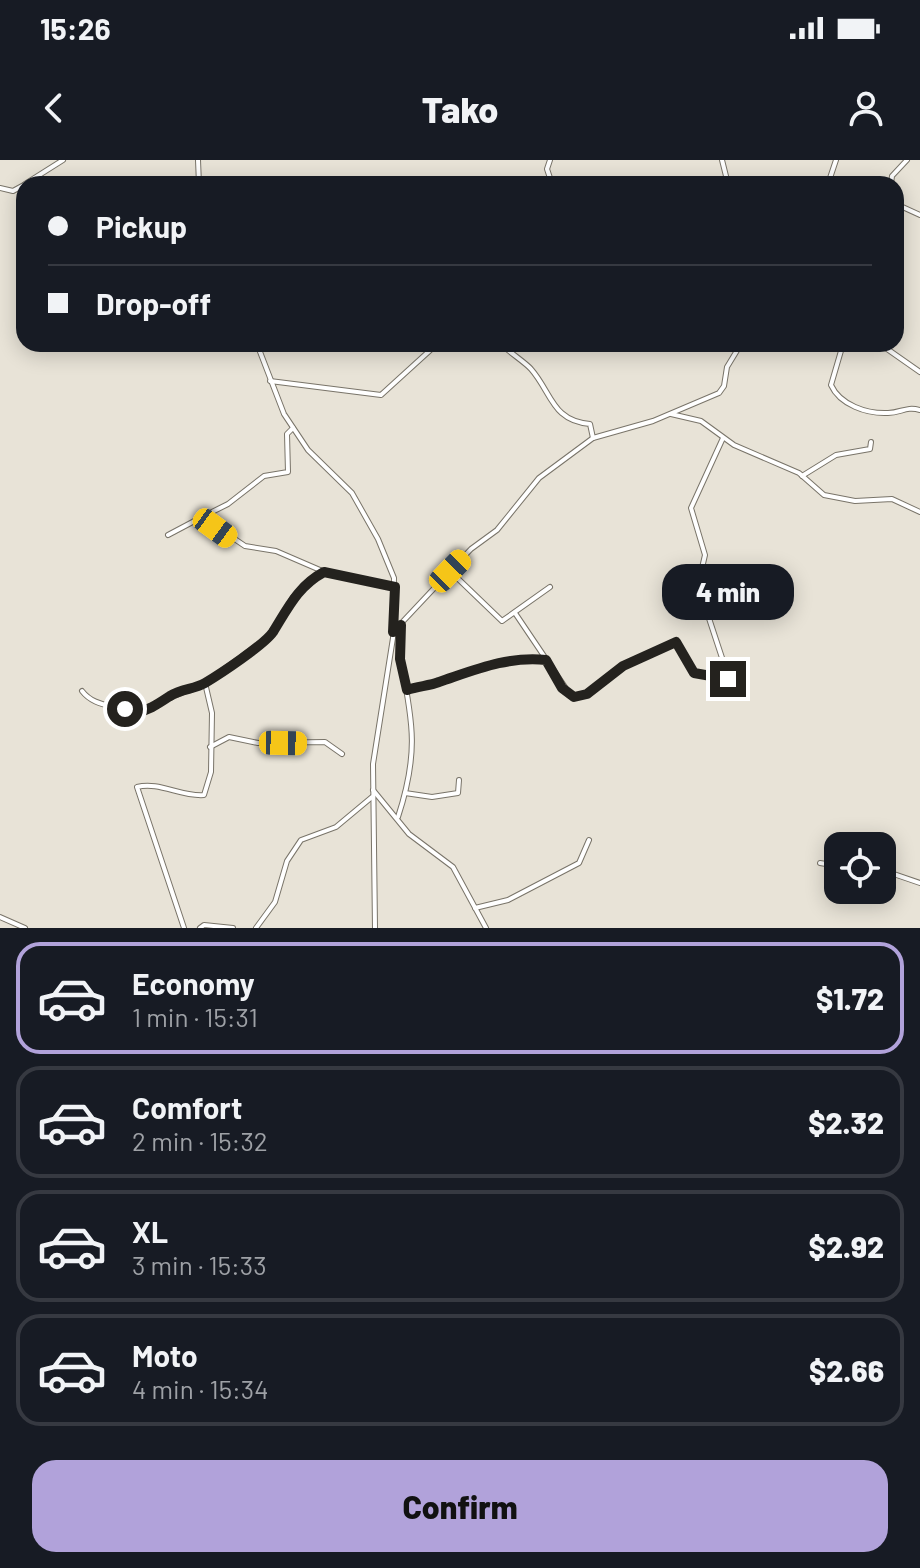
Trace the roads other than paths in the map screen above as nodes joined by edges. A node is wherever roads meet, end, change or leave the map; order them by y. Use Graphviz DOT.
graph roads {
  1 [pos="63,160"];
  2 [pos="907,160"];
  3 [pos="37,176"];
  4 [pos="892,176"];
  5 [pos="260,352"];
  6 [pos="428,352"];
  7 [pos="511,352"];
  8 [pos="736,352"];
  9 [pos="841,352"];
  10 [pos="891,352"];
  11 [pos="920,372"];
  12 [pos="270,381"];
  13 [pos="920,410"];
  14 [pos="669,414"];
  15 [pos="293,428"];
  16 [pos="593,438"];
  17 [pos="723,438"];
  18 [pos="871,442"];
  19 [pos="802,476"];
  20 [pos="920,512"];
  21 [pos="202,517"];
  22 [pos="168,535"];
  23 [pos="450,571"];
  24 [pos="324,572"];
  25 [pos="395,587"];
  26 [pos="550,587"];
  27 [pos="515,613"];
  28 [pos="401,625"];
  29 [pos="393,632"];
  30 [pos="546,660"];
  31 [pos="205,683"];
  32 [pos="407,690"];
  33 [pos="82,691"];
  34 [pos="210,747"];
  35 [pos="342,754"];
  36 [pos="459,780"];
  37 [pos="373,790"];
  38 [pos="405,793"];
  39 [pos="373,796"];
  40 [pos="398,817"];
  41 [pos="589,840"];
  42 [pos="820,863"];
  43 [pos="824,864"];
  44 [pos="896,875"];
  45 [pos="920,883"];
  46 [pos="475,908"];
  47 [pos="0,917"];
  48 [pos="25,928"];
  49 [pos="184,928"];
  50 [pos="200,928"];
  51 [pos="233,928"];
  52 [pos="256,928"];
  53 [pos="375,928"];
  54 [pos="486,928"];
  1 -- 3 [label="street"];
  2 -- 4 [label="street"];
  5 -- 12 [label="street"];
  6 -- 12 [label="street"];
  7 -- 16 [label="street"];
  8 -- 14 [label="street"];
  9 -- 13 [label="street"];
  10 -- 11 [label="street"];
  12 -- 15 [label="street"];
  14 -- 16 [label="street"];
  14 -- 17 [label="street"];
  15 -- 21 [label="street"];
  15 -- 25 [label="street"];
  16 -- 23 [label="street"];
  17 -- 19 [label="street"];
  17 -- 30 [label="street"];
  18 -- 19 [label="street"];
  19 -- 20 [label="street"];
  21 -- 22 [label="street"];
  21 -- 24 [label="street"];
  23 -- 27 [label="street"];
  23 -- 28 [label="street"];
  24 -- 25 [label="street"];
  24 -- 31 [label="street"];
  25 -- 29 [label="street"];
  26 -- 27 [label="street"];
  27 -- 30 [label="street"];
  28 -- 29 [label="street"];
  28 -- 32 [label="street"];
  29 -- 37 [label="street"];
  30 -- 32 [label="street"];
  31 -- 33 [label="street"];
  31 -- 34 [label="street"];
  32 -- 38 [label="street"];
  34 -- 35 [label="street"];
  34 -- 49 [label="street"];
  36 -- 38 [label="street"];
  37 -- 39 [label="street"];
  37 -- 40 [label="street"];
  38 -- 40 [label="street"];
  39 -- 52 [label="street"];
  39 -- 53 [label="street"];
  40 -- 46 [label="street"];
  41 -- 46 [label="street"];
  42 -- 43 [label="street"];
  44 -- 45 [label="street"];
  46 -- 54 [label="street"];
  47 -- 48 [label="street"];
  50 -- 51 [label="street"];
}
